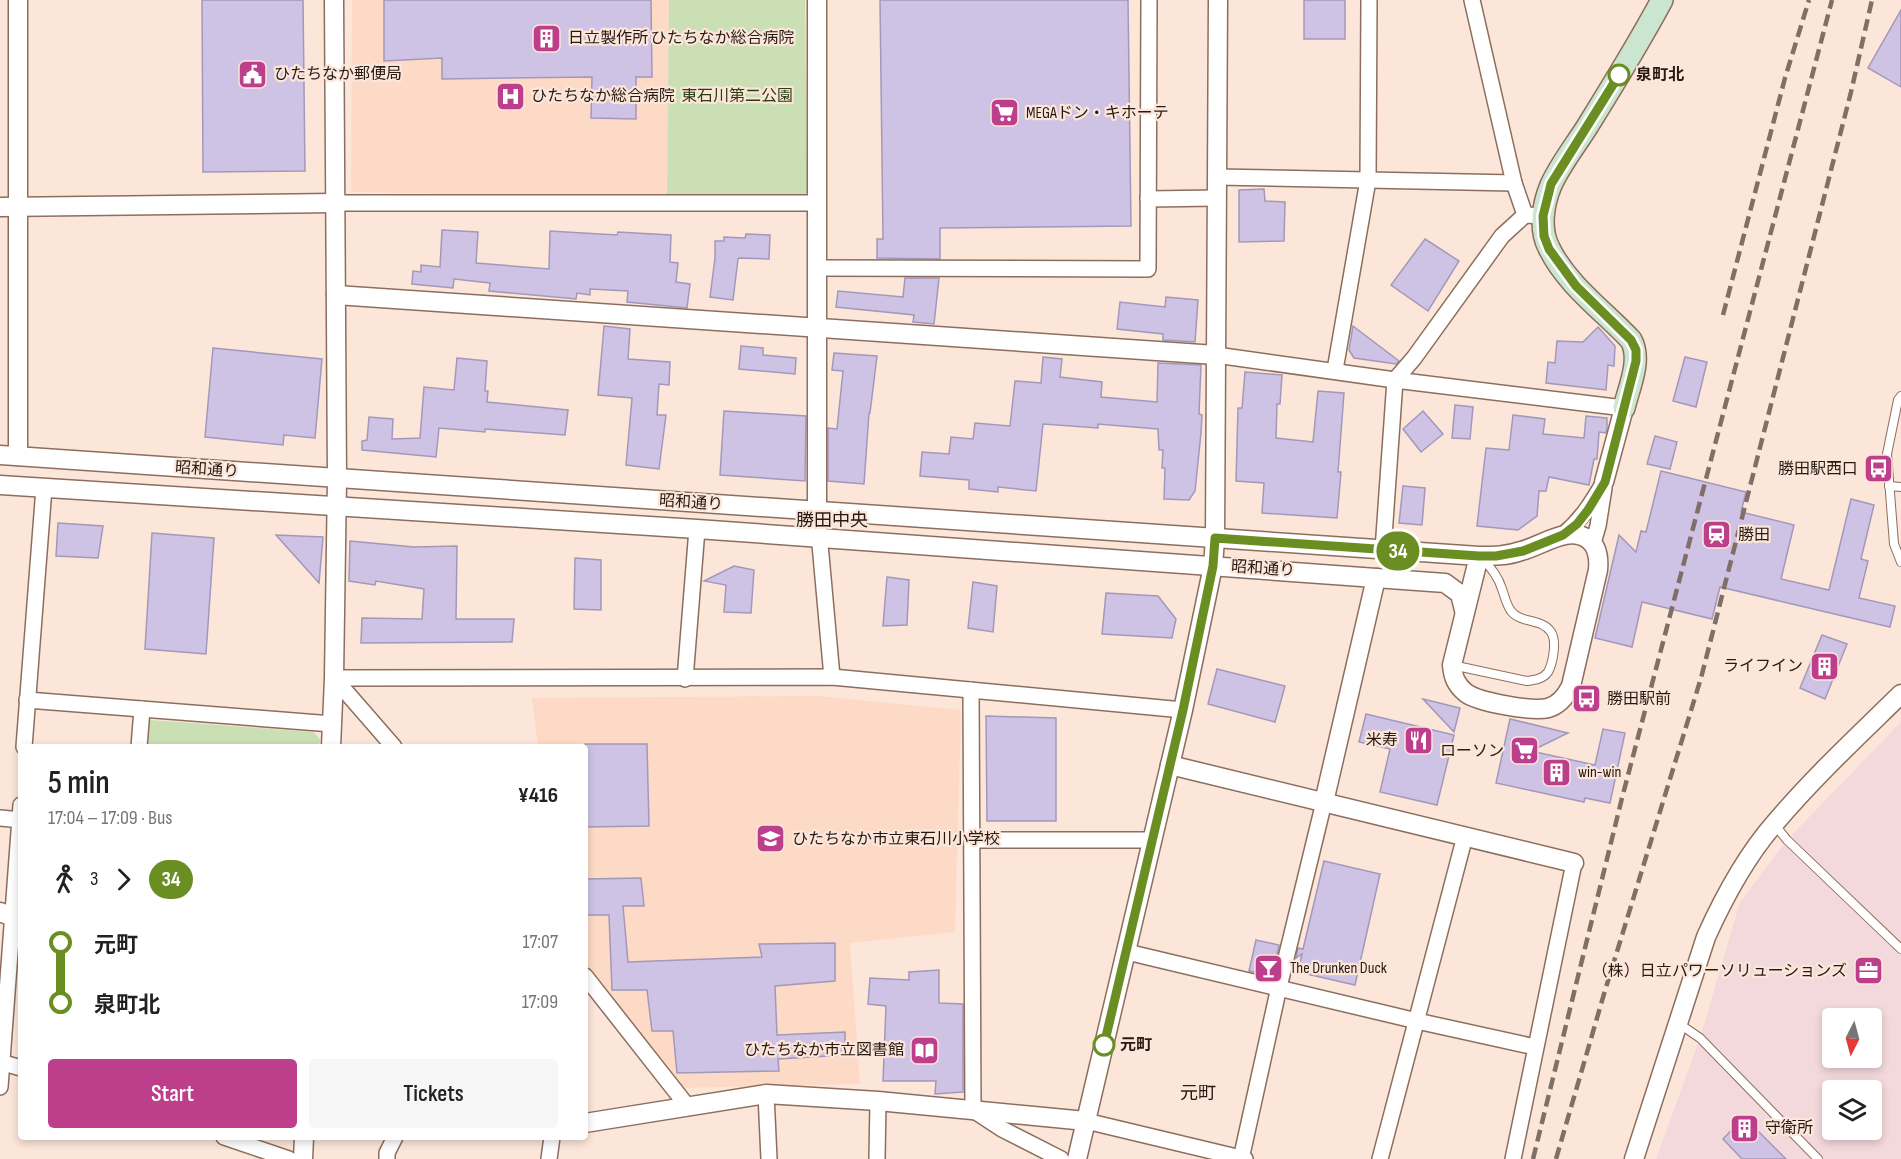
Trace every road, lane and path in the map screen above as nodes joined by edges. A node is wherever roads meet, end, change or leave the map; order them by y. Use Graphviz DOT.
graph roads {
  1 [pos="18,0"];
  2 [pos="334,0"];
  3 [pos="817,0"];
  4 [pos="1149,0"];
  5 [pos="1218,0"];
  6 [pos="1370,0"];
  7 [pos="1472,0"];
  8 [pos="1662,0"];
  9 [pos="1217,177"];
  10 [pos="1368,180"];
  11 [pos="1514,183"];
  12 [pos="1217,198"];
  13 [pos="1148,199"];
  14 [pos="817,203"];
  15 [pos="334,204"];
  16 [pos="9,207"];
  17 [pos="1534,216"];
  18 [pos="817,268"];
  19 [pos="336,295"];
  20 [pos="818,328"];
  21 [pos="1216,355"];
  22 [pos="1335,370"];
  23 [pos="1395,380"];
  24 [pos="1901,396"];
  25 [pos="1624,408"];
  26 [pos="9,455"];
  27 [pos="337,479"];
  28 [pos="1605,482"];
  29 [pos="0,485"];
  30 [pos="1888,486"];
  31 [pos="1901,487"];
  32 [pos="44,488"];
  33 [pos="337,506"];
  34 [pos="817,511"];
  35 [pos="697,529"];
  36 [pos="1563,535"];
  37 [pos="819,538"];
  38 [pos="1215,538"];
  39 [pos="1593,543"];
  40 [pos="1383,550"];
  41 [pos="1479,556"];
  42 [pos="1901,562"];
  43 [pos="1213,566"];
  44 [pos="1376,578"];
  45 [pos="1464,610"];
  46 [pos="1452,665"];
  47 [pos="832,677"];
  48 [pos="334,678"];
  49 [pos="685,679"];
  50 [pos="971,690"];
  51 [pos="1901,694"];
  52 [pos="27,700"];
  53 [pos="142,709"];
  54 [pos="1183,710"];
  55 [pos="332,724"];
  56 [pos="24,744"];
  57 [pos="139,744"];
  58 [pos="331,744"];
  59 [pos="391,744"];
  60 [pos="1170,765"];
  61 [pos="1324,802"];
  62 [pos="18,815"];
  63 [pos="0,818"];
  64 [pos="1774,824"];
  65 [pos="1465,836"];
  66 [pos="971,840"];
  67 [pos="1153,840"];
  68 [pos="18,845"];
  69 [pos="1574,863"];
  70 [pos="11,916"];
  71 [pos="1901,949"];
  72 [pos="1127,952"];
  73 [pos="588,980"];
  74 [pos="1279,987"];
  75 [pos="1417,1021"];
  76 [pos="1678,1023"];
  77 [pos="1535,1047"];
  78 [pos="1,1062"];
  79 [pos="18,1067"];
  80 [pos="0,1087"];
  81 [pos="766,1094"];
  82 [pos="878,1101"];
  83 [pos="688,1107"];
  84 [pos="973,1110"];
  85 [pos="1086,1121"];
  86 [pos="588,1123"];
  87 [pos="233,1140"];
  88 [pos="304,1140"];
  89 [pos="394,1140"];
  90 [pos="552,1140"];
  91 [pos="289,1159"];
  92 [pos="303,1159"];
  93 [pos="387,1159"];
  94 [pos="549,1159"];
  95 [pos="770,1159"];
  96 [pos="877,1159"];
  97 [pos="1061,1159"];
  98 [pos="1077,1159"];
  99 [pos="1242,1159"];
  100 [pos="1380,1159"];
  101 [pos="1513,1159"];
  102 [pos="1634,1159"];
  103 [pos="1818,1159"];
  1 -- 16 [label="street"];
  2 -- 15 [label="street"];
  3 -- 14 [label="street"];
  4 -- 13 [label="street"];
  5 -- 9 [label="street"];
  6 -- 10 [label="street"];
  7 -- 11 [label="street"];
  8 -- 17 [label="main road"];
  9 -- 10 [label="street"];
  9 -- 12 [label="street"];
  10 -- 11 [label="street"];
  10 -- 22 [label="street"];
  11 -- 17 [label="street"];
  12 -- 13 [label="street"];
  12 -- 21 [label="street"];
  13 -- 18 [label="street"];
  14 -- 15 [label="street"];
  14 -- 18 [label="street"];
  15 -- 16 [label="street"];
  15 -- 19 [label="street"];
  16 -- 26 [label="street"];
  17 -- 23 [label="street"];
  17 -- 25 [label="main road"];
  18 -- 20 [label="street"];
  19 -- 20 [label="street"];
  19 -- 27 [label="street"];
  20 -- 21 [label="street"];
  20 -- 34 [label="street"];
  21 -- 22 [label="street"];
  21 -- 38 [label="street"];
  22 -- 23 [label="street"];
  23 -- 25 [label="street"];
  23 -- 40 [label="street"];
  24 -- 30 [label="lane"];
  25 -- 28 [label="street"];
  26 -- 27 [label="street, 昭和通り"];
  27 -- 33 [label="street"];
  27 -- 34 [label="street, 昭和通り"];
  28 -- 36 [label="street"];
  28 -- 39 [label="street"];
  29 -- 32 [label="street, 昭和通り"];
  30 -- 31 [label="lane"];
  30 -- 42 [label="lane"];
  32 -- 33 [label="street, 昭和通り"];
  32 -- 52 [label="street"];
  33 -- 35 [label="street, 昭和通り"];
  33 -- 48 [label="street"];
  34 -- 37 [label="street"];
  34 -- 38 [label="street, 昭和通り"];
  35 -- 37 [label="street, 昭和通り"];
  35 -- 49 [label="street"];
  36 -- 39 [label="street"];
  36 -- 41 [label="street, 昭和通り"];
  37 -- 43 [label="street, 昭和通り"];
  37 -- 47 [label="street"];
  38 -- 40 [label="street, 昭和通り"];
  38 -- 43 [label="street"];
  39 -- 46 [label="street"];
  40 -- 41 [label="street, 昭和通り"];
  41 -- 45 [label="street"];
  41 -- 46 [label="lane"];
  43 -- 44 [label="street, 昭和通り"];
  43 -- 54 [label="street"];
  44 -- 45 [label="street, 昭和通り"];
  44 -- 61 [label="street"];
  45 -- 46 [label="street"];
  47 -- 49 [label="street"];
  47 -- 50 [label="street"];
  48 -- 49 [label="street"];
  48 -- 55 [label="street"];
  48 -- 59 [label="street"];
  50 -- 54 [label="street"];
  50 -- 66 [label="street"];
  51 -- 64 [label="street"];
  52 -- 53 [label="street"];
  52 -- 56 [label="street"];
  53 -- 55 [label="street"];
  53 -- 57 [label="street"];
  54 -- 60 [label="street"];
  55 -- 58 [label="street"];
  60 -- 61 [label="street"];
  60 -- 67 [label="street"];
  61 -- 65 [label="street"];
  61 -- 74 [label="street"];
  62 -- 63 [label="street"];
  64 -- 71 [label="lane"];
  64 -- 76 [label="street"];
  65 -- 69 [label="street"];
  65 -- 75 [label="street"];
  66 -- 67 [label="street"];
  66 -- 84 [label="street"];
  67 -- 72 [label="street"];
  68 -- 70 [label="street"];
  69 -- 77 [label="street"];
  70 -- 78 [label="street"];
  72 -- 74 [label="street"];
  72 -- 85 [label="street"];
  73 -- 83 [label="street"];
  74 -- 75 [label="street"];
  74 -- 99 [label="street"];
  75 -- 77 [label="street"];
  75 -- 100 [label="street"];
  76 -- 102 [label="street"];
  76 -- 103 [label="lane"];
  77 -- 101 [label="street"];
  78 -- 79 [label="street"];
  78 -- 80 [label="street"];
  81 -- 82 [label="street"];
  81 -- 83 [label="street"];
  81 -- 95 [label="street"];
  82 -- 84 [label="street"];
  82 -- 96 [label="street"];
  83 -- 86 [label="street"];
  84 -- 85 [label="street"];
  84 -- 97 [label="street"];
  85 -- 98 [label="street"];
  85 -- 99 [label="street"];
  87 -- 91 [label="street"];
  88 -- 92 [label="street"];
  89 -- 93 [label="street"];
  90 -- 94 [label="street"];
}
